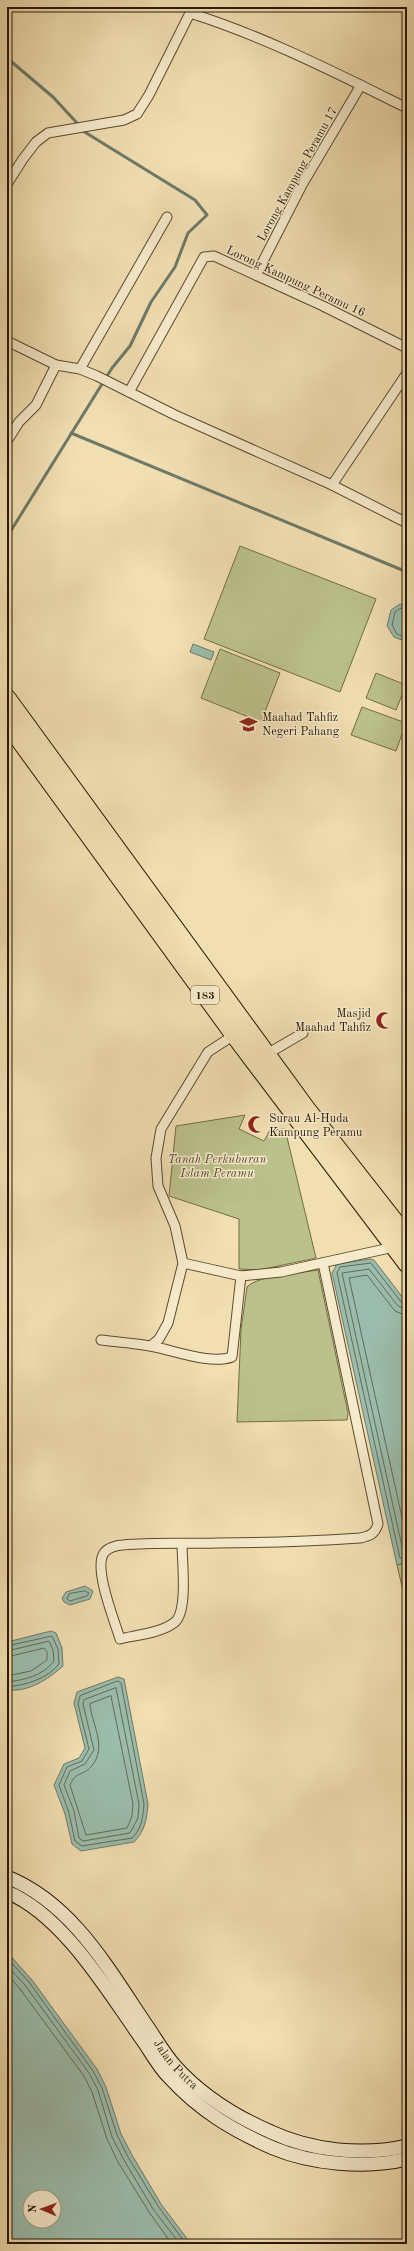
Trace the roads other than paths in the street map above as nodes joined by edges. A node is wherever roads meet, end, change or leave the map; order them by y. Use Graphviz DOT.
graph roads {
  1 [pos="191,9"];
  2 [pos="361,85"];
  3 [pos="407,108"];
  4 [pos="7,184"];
  5 [pos="167,218"];
  6 [pos="256,275"];
  7 [pos="7,341"];
  8 [pos="407,348"];
  9 [pos="56,365"];
  10 [pos="80,369"];
  11 [pos="407,373"];
  12 [pos="129,392"];
  13 [pos="7,441"];
  14 [pos="332,485"];
  15 [pos="407,523"];
  16 [pos="7,698"];
  17 [pos="7,723"];
  18 [pos="303,1033"];
  19 [pos="234,1035"];
  20 [pos="267,1054"];
  21 [pos="400,1242"];
  22 [pos="183,1263"];
  23 [pos="323,1263"];
  24 [pos="407,1264"];
  25 [pos="241,1276"];
  26 [pos="101,1340"];
  27 [pos="151,1346"];
  28 [pos="182,1544"];
  29 [pos="7,1877"];
  30 [pos="8,1893"];
  31 [pos="407,2146"];
  32 [pos="407,2159"];
  1 -- 2 [label="street"];
  1 -- 4 [label="street"];
  2 -- 3 [label="street"];
  2 -- 6 [label="street, Lorong Kampung Peramu 17"];
  5 -- 10 [label="street"];
  6 -- 8 [label="street, Lorong Kampung Peramu 16"];
  6 -- 12 [label="street, Lorong Kampung Peramu 16"];
  7 -- 9 [label="street"];
  9 -- 10 [label="street"];
  9 -- 13 [label="street"];
  10 -- 12 [label="street"];
  11 -- 14 [label="street"];
  12 -- 14 [label="street"];
  14 -- 15 [label="street"];
  16 -- 20 [label="highway, 183"];
  17 -- 19 [label="highway, 183"];
  18 -- 20 [label="street"];
  19 -- 21 [label="highway, 183"];
  19 -- 22 [label="street"];
  20 -- 21 [label="highway, 183"];
  21 -- 23 [label="street"];
  21 -- 24 [label="highway, 183"];
  22 -- 25 [label="street"];
  22 -- 27 [label="street"];
  23 -- 25 [label="street"];
  23 -- 28 [label="street"];
  25 -- 27 [label="street"];
  26 -- 27 [label="street"];
  28 -- 28 [label="street"];
  29 -- 31 [label="main road, Jalan Putra"];
  30 -- 32 [label="main road, Jalan Putra"];
}
